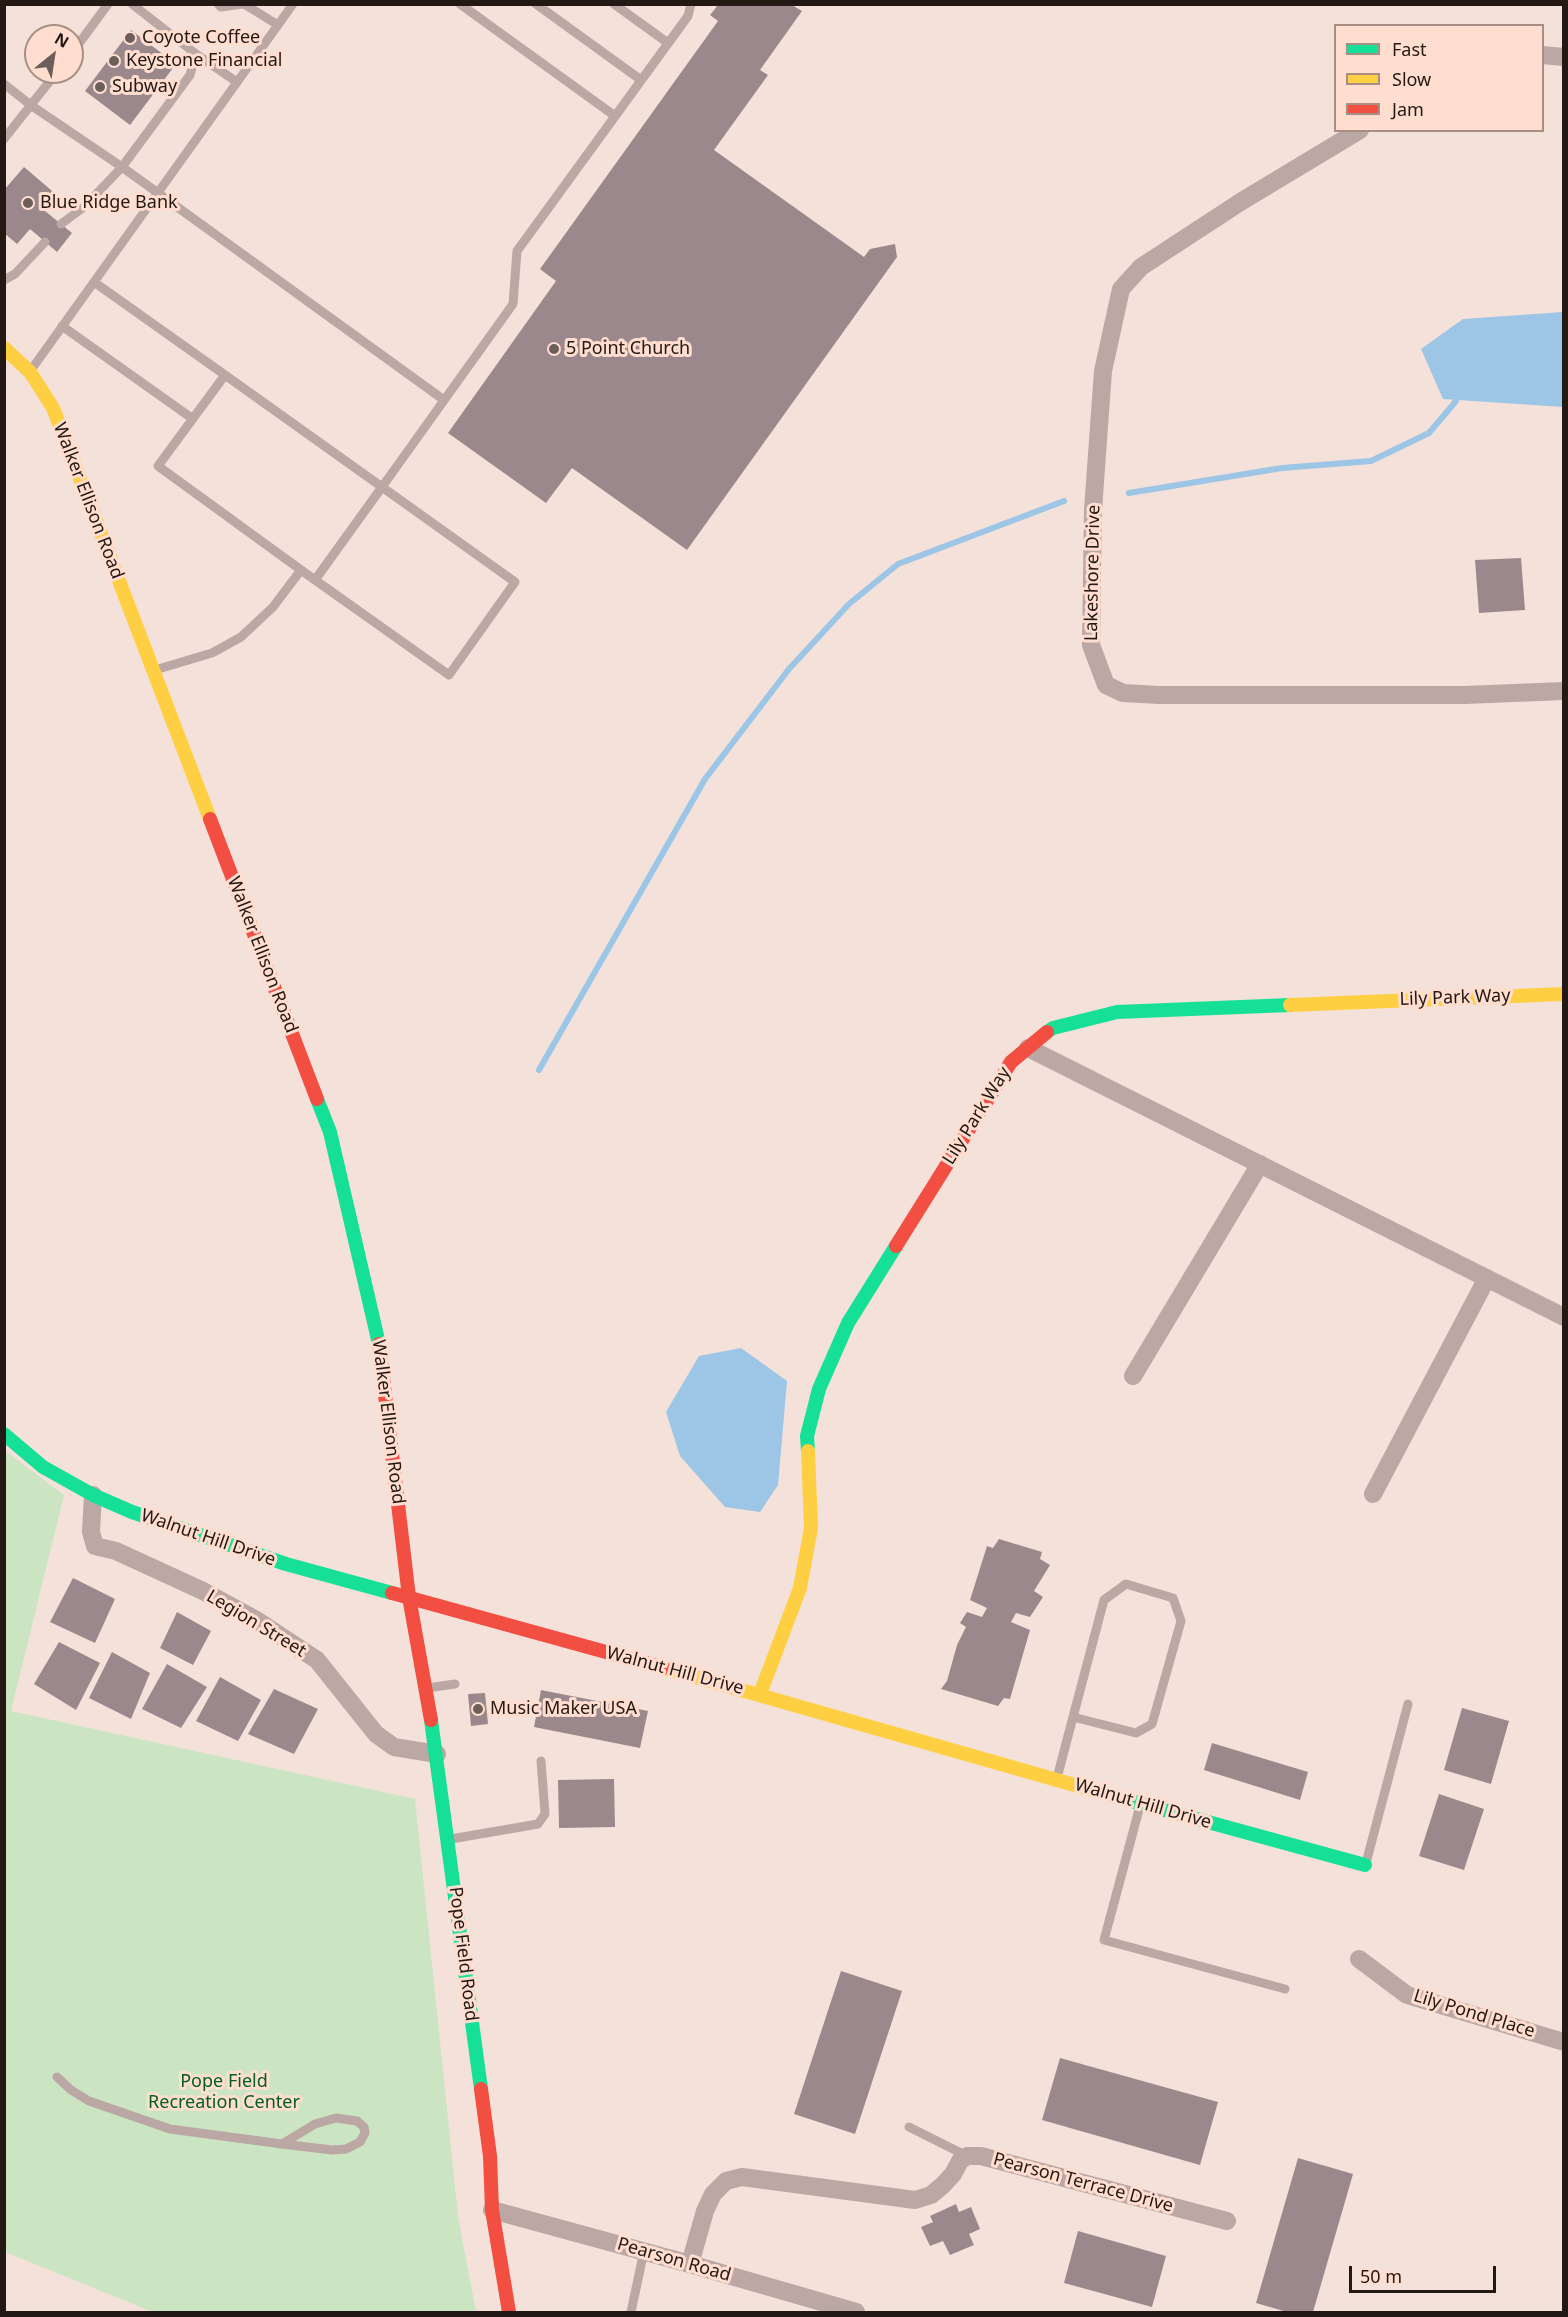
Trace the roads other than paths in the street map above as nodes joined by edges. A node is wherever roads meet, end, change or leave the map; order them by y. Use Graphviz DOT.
graph roads {
  1 [pos="108,4"];
  2 [pos="132,4"];
  3 [pos="218,4"];
  4 [pos="244,4"];
  5 [pos="293,4"];
  6 [pos="460,4"];
  7 [pos="536,4"];
  8 [pos="614,4"];
  9 [pos="691,4"];
  10 [pos="278,26"];
  11 [pos="84,37"];
  12 [pos="668,44"];
  13 [pos="196,54"];
  14 [pos="1544,55"];
  15 [pos="1563,57"];
  16 [pos="641,80"];
  17 [pos="237,82"];
  18 [pos="4,84"];
  19 [pos="48,84"];
  20 [pos="32,106"];
  21 [pos="615,116"];
  22 [pos="1357,132"];
  23 [pos="4,139"];
  24 [pos="122,167"];
  25 [pos="158,193"];
  26 [pos="61,224"];
  27 [pos="45,242"];
  28 [pos="4,280"];
  29 [pos="94,282"];
  30 [pos="62,326"];
  31 [pos="4,348"];
  32 [pos="30,372"];
  33 [pos="225,375"];
  34 [pos="444,400"];
  35 [pos="193,419"];
  36 [pos="382,487"];
  37 [pos="302,570"];
  38 [pos="315,580"];
  39 [pos="153,670"];
  40 [pos="1563,691"];
  41 [pos="1563,994"];
  42 [pos="1028,1048"];
  43 [pos="1260,1164"];
  44 [pos="1488,1278"];
  45 [pos="1563,1317"];
  46 [pos="1133,1376"];
  47 [pos="4,1434"];
  48 [pos="1373,1494"];
  49 [pos="93,1495"];
  50 [pos="409,1597"];
  51 [pos="455,1684"];
  52 [pos="424,1688"];
  53 [pos="760,1694"];
  54 [pos="1408,1704"];
  55 [pos="1073,1718"];
  56 [pos="438,1754"];
  57 [pos="541,1761"];
  58 [pos="1056,1780"];
  59 [pos="1141,1804"];
  60 [pos="448,1840"];
  61 [pos="1365,1865"];
  62 [pos="1359,1959"];
  63 [pos="1285,1989"];
  64 [pos="1563,2042"];
  65 [pos="57,2077"];
  66 [pos="909,2127"];
  67 [pos="282,2144"];
  68 [pos="967,2156"];
  69 [pos="492,2210"];
  70 [pos="1227,2222"];
  71 [pos="644,2251"];
  72 [pos="690,2264"];
  73 [pos="509,2313"];
  74 [pos="631,2313"];
  75 [pos="856,2313"];
  1 -- 11 [label="lane"];
  2 -- 13 [label="lane"];
  3 -- 4 [label="lane"];
  4 -- 10 [label="lane"];
  5 -- 10 [label="lane"];
  6 -- 21 [label="lane"];
  7 -- 16 [label="lane"];
  8 -- 12 [label="lane"];
  9 -- 12 [label="lane"];
  10 -- 17 [label="lane"];
  12 -- 16 [label="lane"];
  13 -- 17 [label="lane"];
  13 -- 24 [label="lane"];
  14 -- 15 [label="street"];
  16 -- 21 [label="lane"];
  17 -- 25 [label="lane"];
  18 -- 20 [label="lane"];
  19 -- 20 [label="lane"];
  20 -- 23 [label="lane"];
  20 -- 24 [label="lane"];
  21 -- 34 [label="lane"];
  22 -- 40 [label="street, Lakeshore Drive"];
  24 -- 25 [label="lane"];
  24 -- 26 [label="lane"];
  25 -- 29 [label="lane"];
  25 -- 34 [label="lane"];
  27 -- 28 [label="lane"];
  29 -- 30 [label="lane"];
  29 -- 33 [label="lane"];
  30 -- 32 [label="lane"];
  30 -- 35 [label="lane"];
  31 -- 32 [label="street, Walker Ellison Road"];
  32 -- 39 [label="street, Walker Ellison Road"];
  33 -- 35 [label="lane"];
  33 -- 36 [label="lane"];
  34 -- 36 [label="lane"];
  35 -- 37 [label="lane"];
  36 -- 38 [label="lane"];
  36 -- 38 [label="lane"];
  37 -- 38 [label="lane"];
  37 -- 39 [label="lane"];
  39 -- 50 [label="street, Walker Ellison Road"];
  41 -- 42 [label="street, Lily Park Way"];
  42 -- 43 [label="street"];
  42 -- 53 [label="street, Lily Park Way"];
  43 -- 44 [label="street"];
  43 -- 46 [label="street"];
  44 -- 45 [label="street"];
  44 -- 48 [label="street"];
  47 -- 49 [label="street, Walnut Hill Drive"];
  49 -- 50 [label="street, Walnut Hill Drive"];
  49 -- 56 [label="street, Legion Street"];
  50 -- 52 [label="street, Pope Field Road"];
  50 -- 53 [label="street, Walnut Hill Drive"];
  51 -- 52 [label="lane"];
  52 -- 56 [label="street, Pope Field Road"];
  53 -- 58 [label="street, Walnut Hill Drive"];
  54 -- 61 [label="lane"];
  55 -- 55 [label="lane"];
  55 -- 58 [label="lane"];
  56 -- 60 [label="street, Pope Field Road"];
  57 -- 60 [label="lane"];
  58 -- 59 [label="street, Walnut Hill Drive"];
  59 -- 61 [label="street, Walnut Hill Drive"];
  59 -- 63 [label="lane"];
  60 -- 69 [label="street, Pope Field Road"];
  62 -- 64 [label="street, Lily Pond Place"];
  65 -- 67 [label="lane"];
  66 -- 68 [label="lane"];
  67 -- 67 [label="lane"];
  68 -- 70 [label="street, Pearson Terrace Drive"];
  68 -- 72 [label="street, Pearson Terrace Drive"];
  69 -- 71 [label="street, Pearson Road"];
  69 -- 73 [label="street, Pope Field Road"];
  71 -- 72 [label="street, Pearson Road"];
  71 -- 74 [label="lane"];
  72 -- 75 [label="street, Pearson Road"];
}
